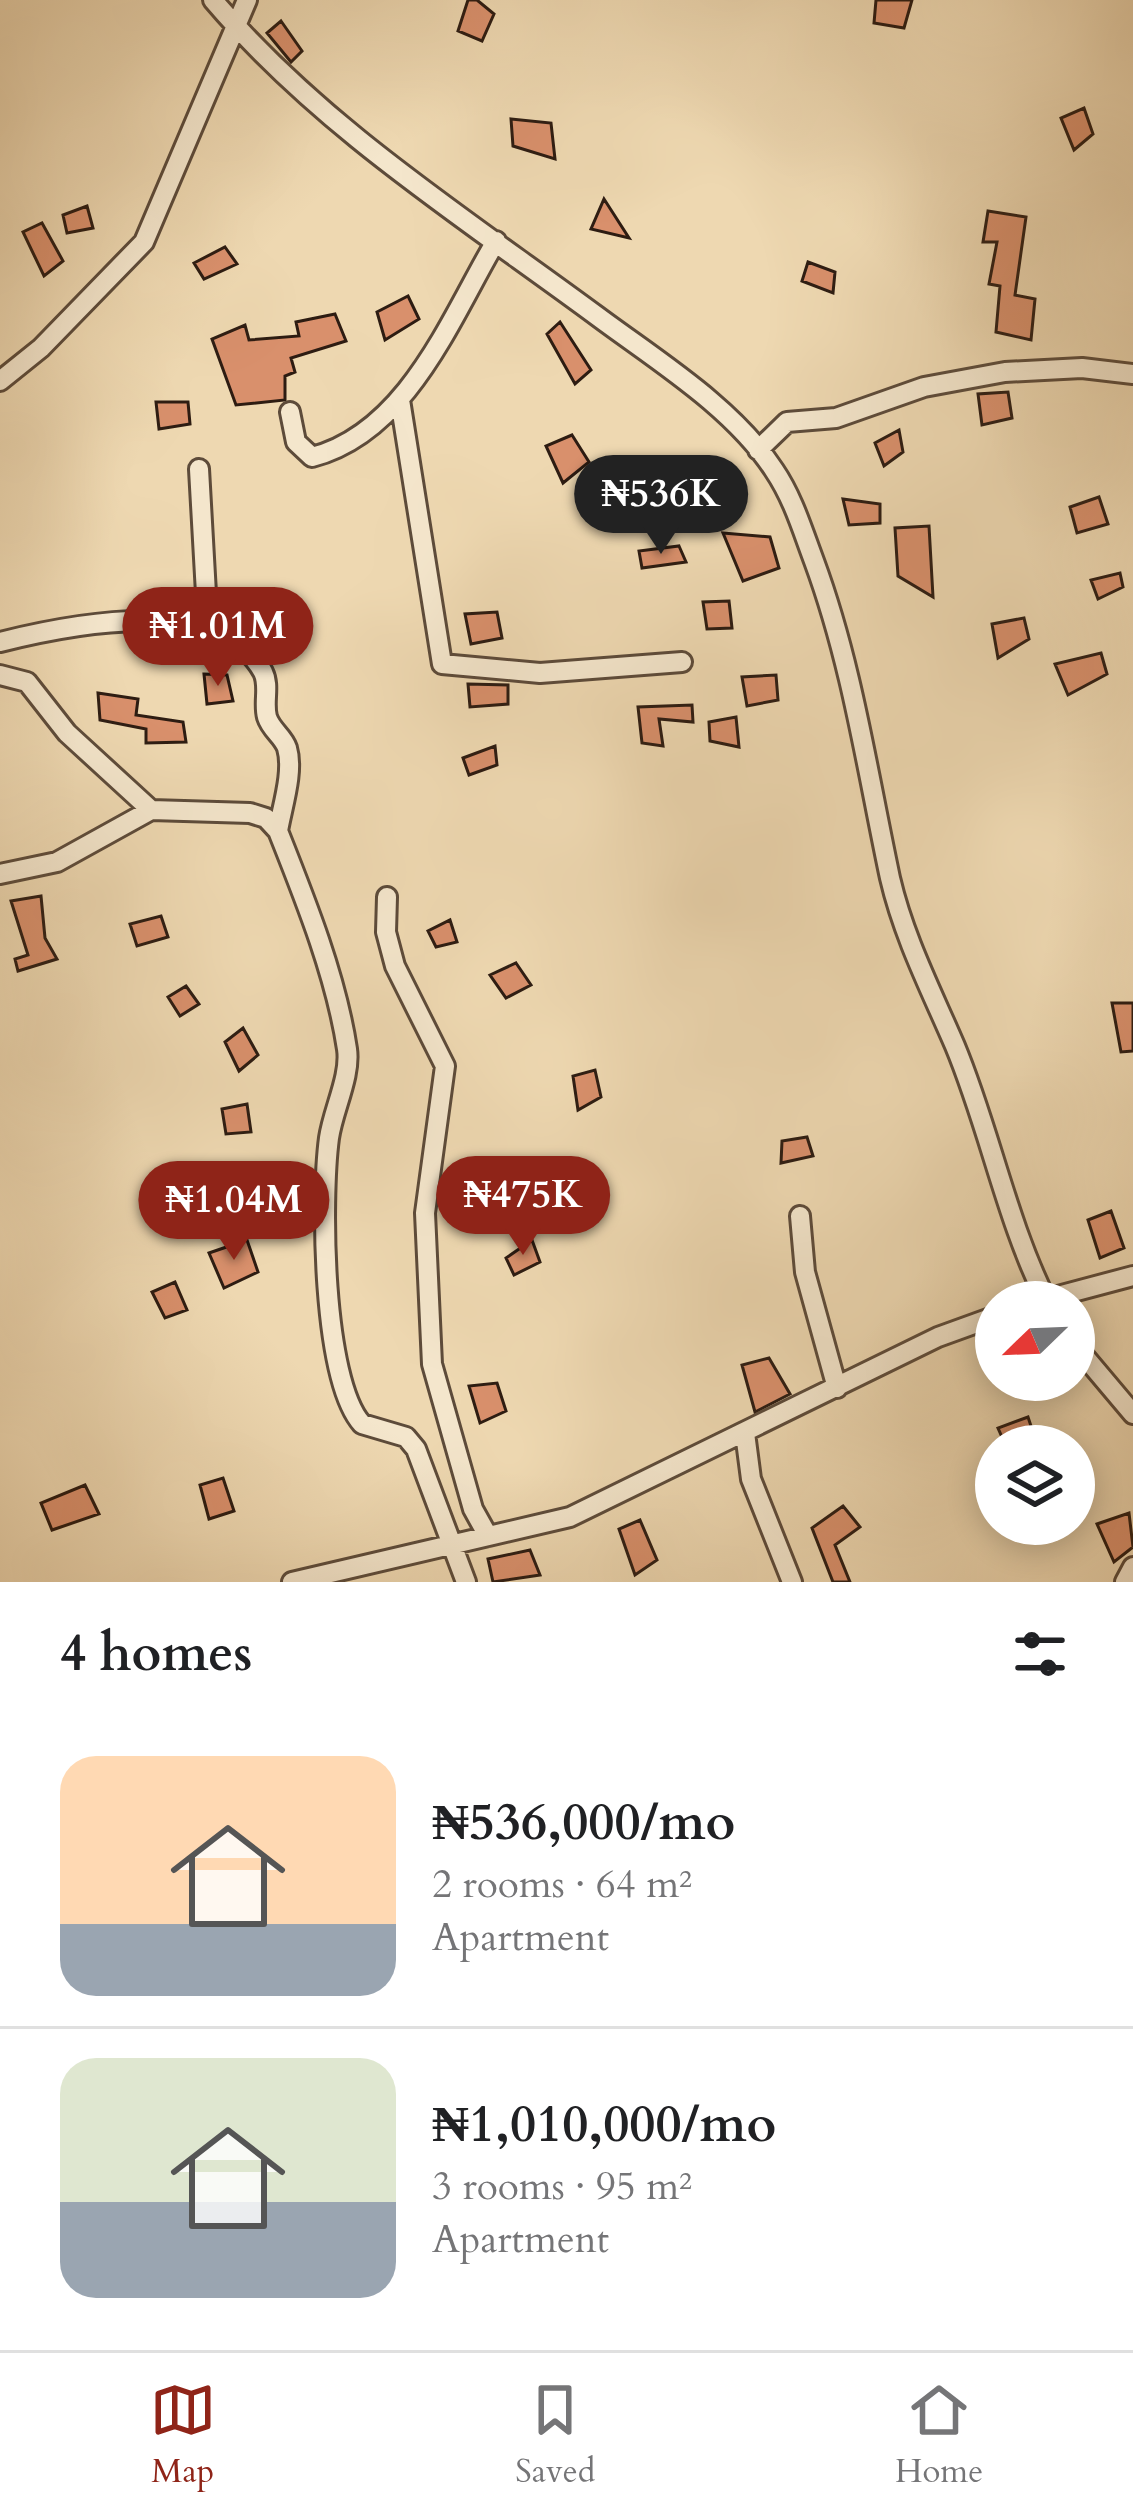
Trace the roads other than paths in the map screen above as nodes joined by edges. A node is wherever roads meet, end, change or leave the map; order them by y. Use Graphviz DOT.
graph roads {
  1 [pos="212,0"];
  2 [pos="247,0"];
  3 [pos="232,23"];
  4 [pos="496,241"];
  5 [pos="1133,374"];
  6 [pos="0,381"];
  7 [pos="400,400"];
  8 [pos="290,412"];
  9 [pos="758,450"];
  10 [pos="199,469"];
  11 [pos="208,629"];
  12 [pos="0,642"];
  13 [pos="682,662"];
  14 [pos="0,674"];
  15 [pos="151,810"];
  16 [pos="278,831"];
  17 [pos="0,874"];
  18 [pos="386,897"];
  19 [pos="800,1216"];
  20 [pos="1133,1276"];
  21 [pos="1036,1281"];
  22 [pos="1095,1287"];
  23 [pos="975,1324"];
  24 [pos="1095,1369"];
  25 [pos="837,1388"];
  26 [pos="1133,1414"];
  27 [pos="745,1433"];
  28 [pos="488,1536"];
  29 [pos="455,1544"];
  30 [pos="1133,1567"];
  31 [pos="292,1582"];
  32 [pos="466,1582"];
  33 [pos="791,1582"];
  34 [pos="1125,1582"];
  1 -- 3 [label="street"];
  2 -- 3 [label="street"];
  3 -- 4 [label="street"];
  3 -- 6 [label="street"];
  4 -- 7 [label="street"];
  4 -- 9 [label="street"];
  5 -- 9 [label="street"];
  7 -- 8 [label="street"];
  7 -- 13 [label="street"];
  9 -- 21 [label="street"];
  10 -- 11 [label="street"];
  11 -- 12 [label="street"];
  11 -- 16 [label="street"];
  14 -- 15 [label="street"];
  15 -- 16 [label="street"];
  15 -- 17 [label="street"];
  16 -- 29 [label="street"];
  18 -- 28 [label="street"];
  19 -- 25 [label="street"];
  20 -- 22 [label="street"];
  23 -- 25 [label="street"];
  24 -- 26 [label="street"];
  25 -- 27 [label="street"];
  27 -- 28 [label="street"];
  27 -- 33 [label="street"];
  28 -- 29 [label="street"];
  29 -- 31 [label="street"];
  29 -- 32 [label="street"];
  30 -- 34 [label="street"];
}
